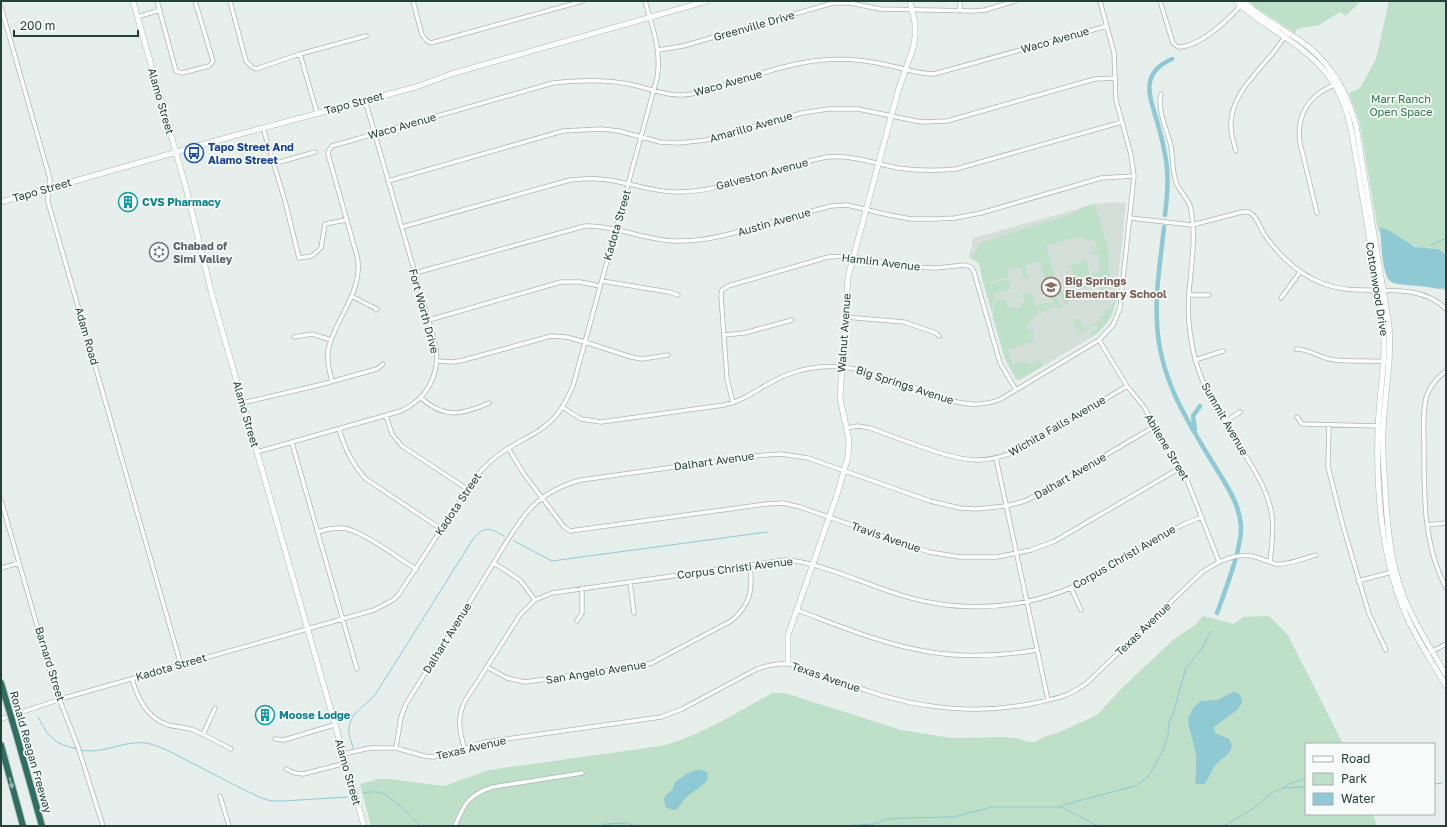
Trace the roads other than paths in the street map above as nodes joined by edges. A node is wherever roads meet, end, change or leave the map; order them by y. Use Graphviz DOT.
graph roads {
  1 [pos="132,1"];
  2 [pos="158,1"];
  3 [pos="196,1"];
  4 [pos="230,1"];
  5 [pos="413,1"];
  6 [pos="582,1"];
  7 [pos="644,1"];
  8 [pos="707,1"];
  9 [pos="910,1"];
  10 [pos="960,1"];
  11 [pos="1015,1"];
  12 [pos="1100,1"];
  13 [pos="1160,1"];
  14 [pos="1236,1"];
  15 [pos="1243,3"];
  16 [pos="1,7"];
  17 [pos="912,9"];
  18 [pos="160,10"];
  19 [pos="960,11"];
  20 [pos="137,17"];
  21 [pos="649,17"];
  22 [pos="1107,26"];
  23 [pos="1286,34"];
  24 [pos="366,36"];
  25 [pos="658,50"];
  26 [pos="300,54"];
  27 [pos="906,70"];
  28 [pos="1115,78"];
  29 [pos="1336,83"];
  30 [pos="654,89"];
  31 [pos="1161,94"];
  32 [pos="365,100"];
  33 [pos="317,114"];
  34 [pos="892,116"];
  35 [pos="1122,122"];
  36 [pos="264,128"];
  37 [pos="374,134"];
  38 [pos="641,137"];
  39 [pos="1236,151"];
  40 [pos="176,152"];
  41 [pos="315,152"];
  42 [pos="879,162"];
  43 [pos="273,164"];
  44 [pos="1134,176"];
  45 [pos="388,181"];
  46 [pos="629,184"];
  47 [pos="50,188"];
  48 [pos="1,202"];
  49 [pos="866,210"];
  50 [pos="1317,213"];
  51 [pos="1130,218"];
  52 [pos="346,220"];
  53 [pos="1192,225"];
  54 [pos="402,227"];
  55 [pos="616,230"];
  56 [pos="853,257"];
  57 [pos="1300,272"];
  58 [pos="415,273"];
  59 [pos="602,281"];
  60 [pos="600,286"];
  61 [pos="1381,291"];
  62 [pos="678,295"];
  63 [pos="1189,295"];
  64 [pos="1209,295"];
  65 [pos="351,296"];
  66 [pos="1281,298"];
  67 [pos="1446,309"];
  68 [pos="376,310"];
  69 [pos="845,317"];
  70 [pos="428,320"];
  71 [pos="792,320"];
  72 [pos="724,335"];
  73 [pos="938,336"];
  74 [pos="294,337"];
  75 [pos="330,340"];
  76 [pos="1099,340"];
  77 [pos="585,342"];
  78 [pos="1296,349"];
  79 [pos="1223,351"];
  80 [pos="668,355"];
  81 [pos="1195,360"];
  82 [pos="437,361"];
  83 [pos="1387,362"];
  84 [pos="383,364"];
  85 [pos="842,367"];
  86 [pos="1446,371"];
  87 [pos="332,381"];
  88 [pos="1127,386"];
  89 [pos="1016,390"];
  90 [pos="421,398"];
  91 [pos="242,403"];
  92 [pos="489,403"];
  93 [pos="733,403"];
  94 [pos="562,408"];
  95 [pos="1240,412"];
  96 [pos="386,416"];
  97 [pos="1297,418"];
  98 [pos="1225,422"];
  99 [pos="1329,425"];
  100 [pos="1155,426"];
  101 [pos="1381,426"];
  102 [pos="846,428"];
  103 [pos="339,429"];
  104 [pos="292,443"];
  105 [pos="508,448"];
  106 [pos="257,452"];
  107 [pos="996,458"];
  108 [pos="1180,468"];
  109 [pos="844,471"];
  110 [pos="467,489"];
  111 [pos="542,498"];
  112 [pos="1,500"];
  113 [pos="1006,506"];
  114 [pos="1202,517"];
  115 [pos="829,518"];
  116 [pos="1446,523"];
  117 [pos="1427,525"];
  118 [pos="441,530"];
  119 [pos="318,532"];
  120 [pos="1016,554"];
  121 [pos="1316,555"];
  122 [pos="1270,561"];
  123 [pos="1220,562"];
  124 [pos="19,563"];
  125 [pos="494,563"];
  126 [pos="813,564"];
  127 [pos="750,565"];
  128 [pos="1,568"];
  129 [pos="416,569"];
  130 [pos="1393,572"];
  131 [pos="1358,581"];
  132 [pos="630,582"];
  133 [pos="582,588"];
  134 [pos="1071,588"];
  135 [pos="1446,588"];
  136 [pos="535,600"];
  137 [pos="1026,602"];
  138 [pos="797,610"];
  139 [pos="1081,610"];
  140 [pos="634,614"];
  141 [pos="343,618"];
  142 [pos="577,621"];
  143 [pos="307,628"];
  144 [pos="1446,644"];
  145 [pos="1037,650"];
  146 [pos="1386,650"];
  147 [pos="1430,653"];
  148 [pos="788,664"];
  149 [pos="181,665"];
  150 [pos="487,667"];
  151 [pos="357,669"];
  152 [pos="1446,675"];
  153 [pos="132,679"];
  154 [pos="1,683"];
  155 [pos="1446,686"];
  156 [pos="60,700"];
  157 [pos="1048,700"];
  158 [pos="215,708"];
  159 [pos="1,719"];
  160 [pos="334,725"];
  161 [pos="203,735"];
  162 [pos="276,739"];
  163 [pos="1,745"];
  164 [pos="396,748"];
  165 [pos="231,749"];
  166 [pos="465,749"];
  167 [pos="343,754"];
  168 [pos="346,763"];
  169 [pos="286,769"];
  170 [pos="582,773"];
  171 [pos="220,796"];
  172 [pos="23,826"];
  173 [pos="42,826"];
  174 [pos="103,826"];
  175 [pos="229,826"];
  176 [pos="364,826"];
  177 [pos="456,826"];
  1 -- 20 [label="street, Alamo Street"];
  2 -- 18 [label="street"];
  3 -- 18 [label="street"];
  4 -- 26 [label="street"];
  5 -- 6 [label="street"];
  7 -- 21 [label="street, Kadota Street"];
  8 -- 21 [label="street, Tapo Street"];
  9 -- 17 [label="street, Walnut Avenue"];
  10 -- 19 [label="street"];
  11 -- 19 [label="street, Greenville Drive"];
  12 -- 22 [label="street, Big Springs Avenue"];
  13 -- 15 [label="street"];
  14 -- 15 [label="street, Cottonwood Drive"];
  15 -- 23 [label="street, Cottonwood Drive"];
  16 -- 47 [label="street, Adam Road"];
  17 -- 19 [label="street, Greenville Drive"];
  17 -- 25 [label="street, Greenville Drive"];
  17 -- 27 [label="street, Walnut Avenue"];
  18 -- 20 [label="street"];
  20 -- 40 [label="street, Alamo Street"];
  21 -- 25 [label="street, Kadota Street"];
  21 -- 32 [label="street, Tapo Street"];
  22 -- 27 [label="street, Waco Avenue"];
  22 -- 28 [label="street, Big Springs Avenue"];
  23 -- 29 [label="street, Cottonwood Drive"];
  23 -- 39 [label="street"];
  24 -- 26 [label="street"];
  25 -- 30 [label="street, Kadota Street"];
  26 -- 33 [label="street"];
  27 -- 30 [label="street, Waco Avenue"];
  27 -- 34 [label="street, Walnut Avenue"];
  28 -- 34 [label="street, Amarillo Avenue"];
  28 -- 35 [label="street, Big Springs Avenue"];
  29 -- 50 [label="street"];
  29 -- 61 [label="street, Cottonwood Drive"];
  30 -- 37 [label="street, Waco Avenue"];
  30 -- 38 [label="street, Kadota Street"];
  31 -- 53 [label="street, Summit Avenue"];
  32 -- 33 [label="street, Tapo Street"];
  32 -- 37 [label="street, Fort Worth Drive"];
  33 -- 36 [label="street, Tapo Street"];
  34 -- 38 [label="street, Amarillo Avenue"];
  34 -- 42 [label="street, Walnut Avenue"];
  35 -- 42 [label="street, Galveston Avenue"];
  35 -- 44 [label="street, Big Springs Avenue"];
  36 -- 40 [label="street, Tapo Street"];
  36 -- 43 [label="street"];
  37 -- 45 [label="street, Fort Worth Drive"];
  37 -- 52 [label="street, Waco Avenue"];
  38 -- 45 [label="street, Amarillo Avenue"];
  38 -- 46 [label="street, Kadota Street"];
  40 -- 47 [label="street, Tapo Street"];
  40 -- 91 [label="street, Alamo Street"];
  41 -- 43 [label="street"];
  42 -- 46 [label="street, Galveston Avenue"];
  42 -- 49 [label="street, Walnut Avenue"];
  43 -- 52 [label="street"];
  44 -- 49 [label="street, Austin Avenue"];
  44 -- 51 [label="street, Big Springs Avenue"];
  45 -- 54 [label="street, Fort Worth Drive"];
  46 -- 54 [label="street, Galveston Avenue"];
  46 -- 55 [label="street, Kadota Street"];
  47 -- 48 [label="street, Tapo Street"];
  47 -- 149 [label="street, Adam Road"];
  49 -- 55 [label="street, Austin Avenue"];
  49 -- 56 [label="street, Walnut Avenue"];
  51 -- 53 [label="street"];
  51 -- 76 [label="street, Big Springs Avenue"];
  52 -- 65 [label="street"];
  53 -- 57 [label="street"];
  53 -- 63 [label="street, Summit Avenue"];
  54 -- 58 [label="street, Fort Worth Drive"];
  55 -- 58 [label="street, Austin Avenue"];
  55 -- 59 [label="street, Kadota Street"];
  56 -- 69 [label="street, Walnut Avenue"];
  56 -- 72 [label="street, Hamlin Avenue"];
  56 -- 89 [label="street, Hamlin Avenue"];
  57 -- 61 [label="street"];
  57 -- 66 [label="street"];
  58 -- 70 [label="street, Fort Worth Drive"];
  59 -- 60 [label="street, Kadota Street"];
  59 -- 62 [label="street"];
  60 -- 70 [label="street"];
  60 -- 77 [label="street, Kadota Street"];
  61 -- 67 [label="street"];
  61 -- 83 [label="street, Cottonwood Drive"];
  63 -- 64 [label="street"];
  63 -- 81 [label="street, Summit Avenue"];
  65 -- 68 [label="street"];
  65 -- 75 [label="street"];
  69 -- 73 [label="street"];
  69 -- 85 [label="street, Walnut Avenue"];
  70 -- 82 [label="street, Fort Worth Drive"];
  71 -- 72 [label="street"];
  72 -- 93 [label="street"];
  74 -- 75 [label="street"];
  75 -- 87 [label="street"];
  76 -- 88 [label="street, Abilene Street"];
  76 -- 89 [label="street, Big Springs Avenue"];
  77 -- 80 [label="street"];
  77 -- 82 [label="street"];
  77 -- 94 [label="street, Kadota Street"];
  78 -- 83 [label="street"];
  79 -- 81 [label="street"];
  81 -- 98 [label="street, Summit Avenue"];
  82 -- 90 [label="street, Fort Worth Drive"];
  83 -- 101 [label="street, Cottonwood Drive"];
  84 -- 87 [label="street"];
  85 -- 89 [label="street, Big Springs Avenue"];
  85 -- 93 [label="street, Big Springs Avenue"];
  85 -- 102 [label="street, Walnut Avenue"];
  86 -- 117 [label="street"];
  87 -- 91 [label="street"];
  88 -- 100 [label="street, Abilene Street"];
  88 -- 107 [label="street, Wichita Falls Avenue"];
  90 -- 92 [label="street"];
  90 -- 96 [label="street, Fort Worth Drive"];
  91 -- 106 [label="street, Alamo Street"];
  93 -- 94 [label="street, Big Springs Avenue"];
  94 -- 105 [label="street, Kadota Street"];
  95 -- 98 [label="street"];
  96 -- 103 [label="street, Fort Worth Drive"];
  96 -- 110 [label="street"];
  97 -- 99 [label="street"];
  98 -- 122 [label="street, Summit Avenue"];
  99 -- 101 [label="street"];
  99 -- 131 [label="street"];
  100 -- 108 [label="street, Abilene Street"];
  100 -- 113 [label="street, Dalhart Avenue"];
  101 -- 130 [label="street, Cottonwood Drive"];
  102 -- 107 [label="street, Wichita Falls Avenue"];
  102 -- 109 [label="street, Walnut Avenue"];
  103 -- 104 [label="street, Fort Worth Drive"];
  103 -- 118 [label="street"];
  104 -- 106 [label="street, Fort Worth Drive"];
  104 -- 119 [label="street"];
  105 -- 110 [label="street, Kadota Street"];
  105 -- 111 [label="street"];
  106 -- 143 [label="street, Alamo Street"];
  107 -- 113 [label="street"];
  108 -- 114 [label="street, Abilene Street"];
  108 -- 120 [label="street, Travis Avenue"];
  109 -- 111 [label="street, Dalhart Avenue"];
  109 -- 113 [label="street, Dalhart Avenue"];
  109 -- 115 [label="street, Walnut Avenue"];
  110 -- 118 [label="street, Kadota Street"];
  111 -- 115 [label="street, Travis Avenue"];
  111 -- 125 [label="street, Dalhart Avenue"];
  112 -- 124 [label="street, Barnard Street"];
  113 -- 120 [label="street"];
  114 -- 123 [label="street, Abilene Street"];
  114 -- 134 [label="street, Corpus Christi Avenue"];
  115 -- 120 [label="street, Travis Avenue"];
  115 -- 126 [label="street, Walnut Avenue"];
  116 -- 117 [label="street"];
  117 -- 135 [label="street"];
  118 -- 129 [label="street, Kadota Street"];
  119 -- 129 [label="street"];
  119 -- 141 [label="street"];
  120 -- 137 [label="street"];
  121 -- 122 [label="street, Texas Avenue"];
  122 -- 123 [label="street, Texas Avenue"];
  123 -- 157 [label="street, Texas Avenue"];
  124 -- 128 [label="street"];
  124 -- 156 [label="street, Barnard Street"];
  125 -- 136 [label="street"];
  125 -- 164 [label="street, Dalhart Avenue"];
  126 -- 127 [label="street, Corpus Christi Avenue"];
  126 -- 137 [label="street, Corpus Christi Avenue"];
  126 -- 138 [label="street, Walnut Avenue"];
  127 -- 132 [label="street, Corpus Christi Avenue"];
  127 -- 150 [label="street, San Angelo Avenue"];
  129 -- 141 [label="street, Kadota Street"];
  130 -- 131 [label="street"];
  130 -- 147 [label="street, Cottonwood Drive"];
  131 -- 146 [label="street"];
  132 -- 133 [label="street, Corpus Christi Avenue"];
  132 -- 140 [label="street"];
  133 -- 136 [label="street, Corpus Christi Avenue"];
  133 -- 142 [label="street"];
  134 -- 137 [label="street, Corpus Christi Avenue"];
  134 -- 139 [label="street"];
  136 -- 150 [label="street, Corpus Christi Avenue"];
  137 -- 145 [label="street"];
  138 -- 145 [label="street"];
  138 -- 148 [label="street, Walnut Avenue"];
  141 -- 143 [label="street, Kadota Street"];
  141 -- 151 [label="street"];
  143 -- 149 [label="street, Kadota Street"];
  143 -- 160 [label="street, Alamo Street"];
  144 -- 147 [label="street"];
  145 -- 157 [label="street"];
  147 -- 152 [label="street, Cottonwood Drive"];
  147 -- 155 [label="street, Cottonwood Drive"];
  148 -- 157 [label="street, Texas Avenue"];
  148 -- 166 [label="street, Texas Avenue"];
  149 -- 153 [label="street, Kadota Street"];
  150 -- 166 [label="street, Corpus Christi Avenue"];
  153 -- 156 [label="street, Kadota Street"];
  153 -- 161 [label="street"];
  154 -- 173 [label="highway, Ronald Reagan Freeway, bridge"];
  156 -- 159 [label="street, Kadota Street"];
  156 -- 174 [label="street, Barnard Street"];
  158 -- 161 [label="street"];
  160 -- 162 [label="street"];
  160 -- 167 [label="street, Alamo Street"];
  161 -- 165 [label="street"];
  163 -- 172 [label="highway, one-way"];
  164 -- 166 [label="street, Texas Avenue"];
  164 -- 167 [label="street, Texas Avenue"];
  167 -- 168 [label="street, Alamo Street"];
  168 -- 169 [label="street"];
  168 -- 176 [label="street, Alamo Street"];
  170 -- 177 [label="street"];
  171 -- 175 [label="street"];
}
